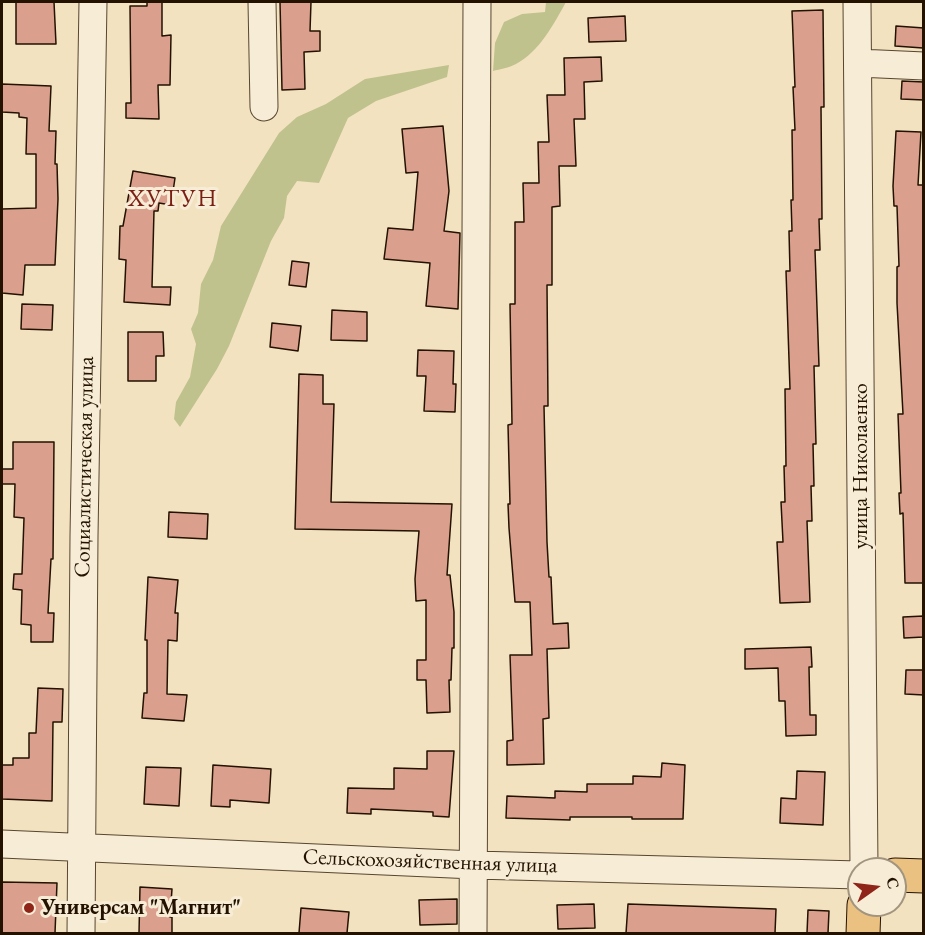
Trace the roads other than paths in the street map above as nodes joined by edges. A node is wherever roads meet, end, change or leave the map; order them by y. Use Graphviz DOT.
graph roads {
  1 [pos="93,2"];
  2 [pos="262,2"];
  3 [pos="477,2"];
  4 [pos="857,2"];
  5 [pos="858,63"];
  6 [pos="924,66"];
  7 [pos="264,107"];
  8 [pos="2,844"];
  9 [pos="83,847"];
  10 [pos="864,857"];
  11 [pos="474,865"];
  12 [pos="847,875"];
  13 [pos="907,875"];
  14 [pos="924,876"];
  15 [pos="864,917"];
  16 [pos="81,933"];
  17 [pos="473,933"];
  18 [pos="863,933"];
  1 -- 9 [label="street, Социалистическая улица"];
  2 -- 7 [label="street"];
  3 -- 11 [label="street"];
  4 -- 5 [label="street, улица Николаенко"];
  5 -- 6 [label="street"];
  5 -- 10 [label="street, улица Николаенко"];
  8 -- 9 [label="street, Сельскохозяйственная улица"];
  9 -- 11 [label="street, Сельскохозяйственная улица"];
  9 -- 16 [label="street, Социалистическая улица"];
  11 -- 12 [label="street, Сельскохозяйственная улица"];
  11 -- 17 [label="street"];
  13 -- 14 [label="main road"];
  15 -- 18 [label="main road"];
}
